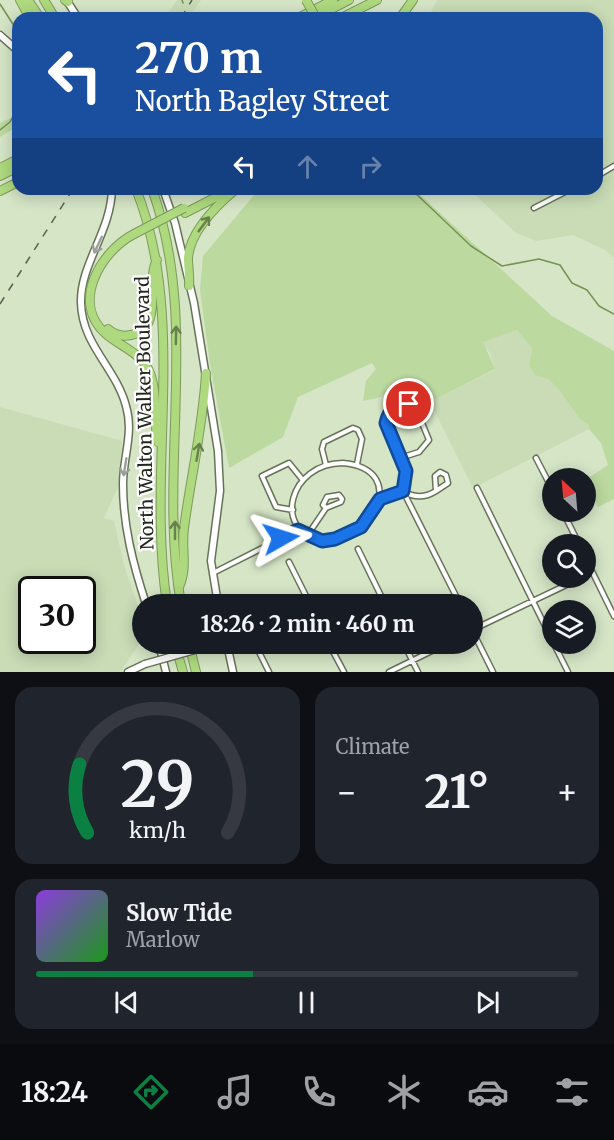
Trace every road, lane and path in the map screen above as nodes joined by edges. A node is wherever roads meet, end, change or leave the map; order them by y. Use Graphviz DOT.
graph roads {
  1 [pos="333,0"];
  2 [pos="349,0"];
  3 [pos="377,0"];
  4 [pos="413,0"];
  5 [pos="318,12"];
  6 [pos="322,12"];
  7 [pos="353,12"];
  8 [pos="404,12"];
  9 [pos="0,35"];
  10 [pos="12,46"];
  11 [pos="111,195"];
  12 [pos="138,195"];
  13 [pos="154,195"];
  14 [pos="165,195"];
  15 [pos="213,195"];
  16 [pos="220,195"];
  17 [pos="228,195"];
  18 [pos="559,195"];
  19 [pos="534,208"];
  20 [pos="184,210"];
  21 [pos="134,237"];
  22 [pos="157,259"];
  23 [pos="189,286"];
  24 [pos="206,373"];
  25 [pos="161,456"];
  26 [pos="400,458"];
  27 [pos="537,458"];
  28 [pos="357,464"];
  29 [pos="326,465"];
  30 [pos="542,468"];
  31 [pos="302,479"];
  32 [pos="477,488"];
  33 [pos="403,491"];
  34 [pos="436,491"];
  35 [pos="380,499"];
  36 [pos="326,508"];
  37 [pos="293,510"];
  38 [pos="298,530"];
  39 [pos="307,536"];
  40 [pos="358,549"];
  41 [pos="289,562"];
  42 [pos="212,573"];
  43 [pos="596,580"];
  44 [pos="179,588"];
  45 [pos="560,588"];
  46 [pos="143,594"];
  47 [pos="166,594"];
  48 [pos="180,594"];
  49 [pos="216,594"];
  50 [pos="305,594"];
  51 [pos="380,594"];
  52 [pos="455,594"];
  53 [pos="533,601"];
  54 [pos="614,616"];
  55 [pos="542,619"];
  56 [pos="483,625"];
  57 [pos="483,652"];
  58 [pos="162,654"];
  59 [pos="178,654"];
  60 [pos="182,654"];
  61 [pos="192,654"];
  62 [pos="228,654"];
  63 [pos="260,654"];
  64 [pos="335,654"];
  65 [pos="409,654"];
  66 [pos="426,654"];
  67 [pos="559,654"];
  68 [pos="412,661"];
  69 [pos="128,672"];
  70 [pos="166,672"];
  71 [pos="183,672"];
  72 [pos="196,672"];
  73 [pos="233,672"];
  74 [pos="269,672"];
  75 [pos="344,672"];
  76 [pos="389,672"];
  77 [pos="418,672"];
  78 [pos="493,672"];
  79 [pos="568,672"];
  1 -- 5 [label="highway"];
  2 -- 6 [label="highway"];
  3 -- 7 [label="highway"];
  4 -- 8 [label="highway"];
  9 -- 10 [label="main road"];
  11 -- 46 [label="main road, North Walton Walker Boulevard, one-way"];
  12 -- 22 [label="highway, North Walton Walker Boulevard"];
  44 -- 13 [label="highway, North Walton Walker Boulevard, one-way"];
  14 -- 23 [label="main road"];
  15 -- 20 [label="highway"];
  16 -- 20 [label="highway"];
  23 -- 17 [label="highway, one-way"];
  18 -- 19 [label="street"];
  20 -- 21 [label="highway"];
  21 -- 22 [label="highway"];
  21 -- 25 [label="highway"];
  22 -- 25 [label="highway, North Walton Walker Boulevard"];
  23 -- 24 [label="main road"];
  24 -- 42 [label="main road"];
  44 -- 24 [label="highway, one-way"];
  25 -- 47 [label="highway, North Walton Walker Boulevard"];
  26 -- 26 [label="street"];
  26 -- 33 [label="street"];
  27 -- 30 [label="street"];
  28 -- 29 [label="street"];
  28 -- 29 [label="street"];
  28 -- 35 [label="street"];
  29 -- 31 [label="street"];
  31 -- 37 [label="street"];
  31 -- 37 [label="street"];
  32 -- 53 [label="street"];
  33 -- 34 [label="street"];
  33 -- 35 [label="street"];
  33 -- 52 [label="street"];
  34 -- 34 [label="street"];
  35 -- 39 [label="street"];
  36 -- 36 [label="street"];
  36 -- 39 [label="street"];
  37 -- 38 [label="street"];
  38 -- 39 [label="street"];
  38 -- 42 [label="street"];
  40 -- 51 [label="street"];
  41 -- 50 [label="street"];
  42 -- 49 [label="main road"];
  43 -- 54 [label="street"];
  44 -- 48 [label="highway, North Walton Walker Boulevard"];
  45 -- 53 [label="street"];
  53 -- 55 [label="street"];
  53 -- 56 [label="street"];
  57 -- 78 [label="street"];
  58 -- 70 [label="main road"];
  59 -- 71 [label="highway"];
  60 -- 69 [label="main road, bridge"];
  61 -- 72 [label="highway"];
  62 -- 73 [label="main road"];
  63 -- 74 [label="street"];
  64 -- 75 [label="street"];
  65 -- 68 [label="street"];
  66 -- 68 [label="street"];
  67 -- 79 [label="street"];
  68 -- 76 [label="street"];
  68 -- 77 [label="street"];
}
